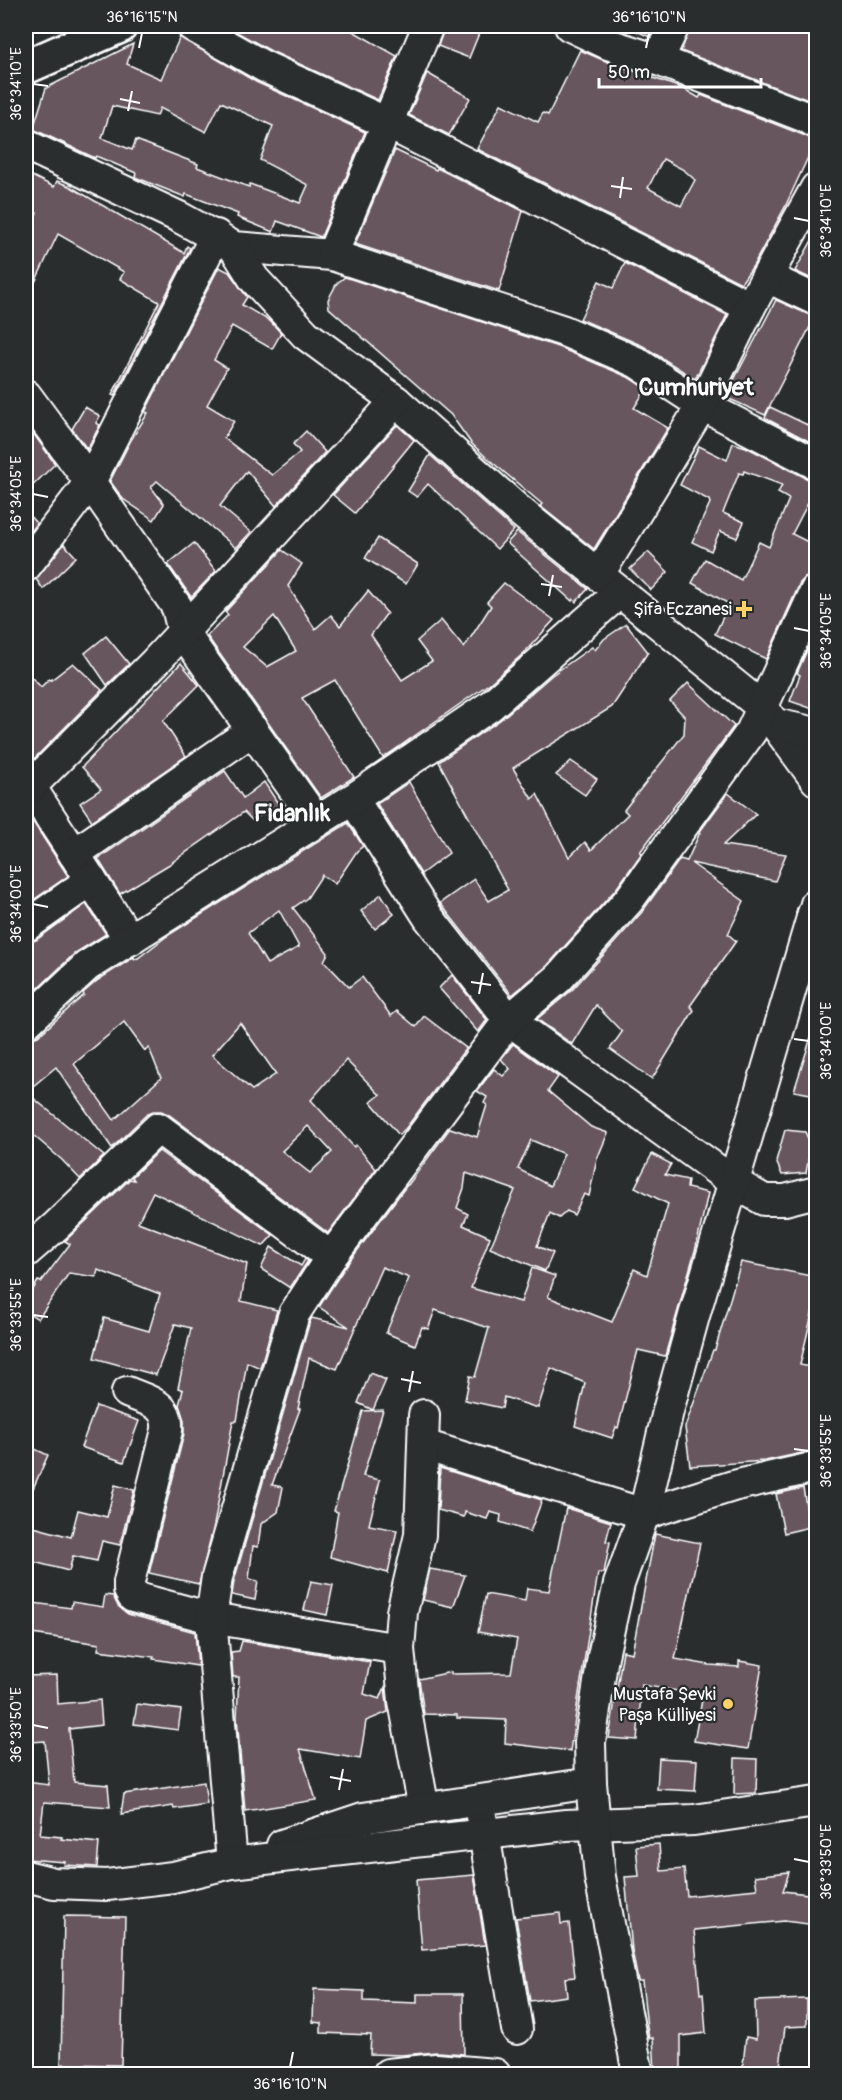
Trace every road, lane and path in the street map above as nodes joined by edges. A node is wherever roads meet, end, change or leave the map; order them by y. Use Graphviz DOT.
graph roads {
  1 [pos="120,26"];
  2 [pos="192,26"];
  3 [pos="428,26"];
  4 [pos="570,26"];
  5 [pos="674,26"];
  6 [pos="67,37"];
  7 [pos="658,60"];
  8 [pos="26,68"];
  9 [pos="816,123"];
  10 [pos="389,124"];
  11 [pos="26,145"];
  12 [pos="816,188"];
  13 [pos="225,241"];
  14 [pos="333,255"];
  15 [pos="767,277"];
  16 [pos="816,300"];
  17 [pos="750,307"];
  18 [pos="26,395"];
  19 [pos="396,401"];
  20 [pos="702,405"];
  21 [pos="816,464"];
  22 [pos="90,482"];
  23 [pos="26,566"];
  24 [pos="609,583"];
  25 [pos="816,590"];
  26 [pos="183,632"];
  27 [pos="768,716"];
  28 [pos="253,730"];
  29 [pos="816,733"];
  30 [pos="816,780"];
  31 [pos="27,786"];
  32 [pos="353,799"];
  33 [pos="317,822"];
  34 [pos="74,854"];
  35 [pos="91,880"];
  36 [pos="816,911"];
  37 [pos="26,926"];
  38 [pos="130,940"];
  39 [pos="509,1020"];
  40 [pos="26,1023"];
  41 [pos="735,1183"];
  42 [pos="816,1191"];
  43 [pos="26,1251"];
  44 [pos="331,1257"];
  45 [pos="127,1392"];
  46 [pos="424,1415"];
  47 [pos="423,1445"];
  48 [pos="816,1467"];
  49 [pos="644,1514"];
  50 [pos="211,1618"];
  51 [pos="399,1648"];
  52 [pos="591,1784"];
  53 [pos="479,1801"];
  54 [pos="816,1802"];
  55 [pos="424,1809"];
  56 [pos="595,1824"];
  57 [pos="484,1835"];
  58 [pos="232,1863"];
  59 [pos="26,1876"];
  60 [pos="516,2029"];
  61 [pos="435,2072"];
  62 [pos="388,2074"];
  63 [pos="495,2074"];
  64 [pos="638,2074"];
  1 -- 6 [label="main road"];
  2 -- 10 [label="street"];
  3 -- 10 [label="street"];
  4 -- 7 [label="street"];
  5 -- 7 [label="street"];
  6 -- 8 [label="main road"];
  7 -- 9 [label="street"];
  10 -- 14 [label="street"];
  10 -- 17 [label="street"];
  11 -- 13 [label="street"];
  12 -- 15 [label="street"];
  13 -- 14 [label="street"];
  13 -- 19 [label="street"];
  13 -- 22 [label="street"];
  14 -- 20 [label="street"];
  15 -- 16 [label="street"];
  15 -- 17 [label="street"];
  17 -- 20 [label="street"];
  18 -- 22 [label="street"];
  19 -- 24 [label="street"];
  19 -- 26 [label="street"];
  20 -- 21 [label="street"];
  20 -- 24 [label="street"];
  22 -- 23 [label="street"];
  22 -- 26 [label="street"];
  24 -- 27 [label="street"];
  24 -- 32 [label="street"];
  25 -- 27 [label="street"];
  26 -- 28 [label="street"];
  26 -- 31 [label="street"];
  27 -- 29 [label="street"];
  27 -- 30 [label="street"];
  27 -- 39 [label="street"];
  28 -- 33 [label="street"];
  28 -- 34 [label="street"];
  31 -- 34 [label="street"];
  32 -- 33 [label="street"];
  32 -- 39 [label="street"];
  33 -- 38 [label="street"];
  34 -- 35 [label="street"];
  35 -- 37 [label="street"];
  35 -- 38 [label="street"];
  36 -- 41 [label="street"];
  38 -- 40 [label="street"];
  39 -- 41 [label="street"];
  39 -- 44 [label="street"];
  41 -- 42 [label="street"];
  41 -- 49 [label="street"];
  43 -- 44 [label="street"];
  44 -- 50 [label="street"];
  45 -- 50 [label="street"];
  46 -- 47 [label="street"];
  47 -- 49 [label="street"];
  47 -- 51 [label="street"];
  48 -- 49 [label="street"];
  49 -- 52 [label="street"];
  50 -- 51 [label="street"];
  50 -- 58 [label="street"];
  51 -- 55 [label="street"];
  52 -- 53 [label="street"];
  52 -- 56 [label="street"];
  53 -- 55 [label="street"];
  53 -- 57 [label="street"];
  54 -- 56 [label="street"];
  55 -- 58 [label="street"];
  56 -- 57 [label="street"];
  56 -- 64 [label="street"];
  57 -- 58 [label="street"];
  57 -- 60 [label="street"];
  58 -- 59 [label="street"];
  61 -- 62 [label="street"];
  61 -- 63 [label="street"];
}
